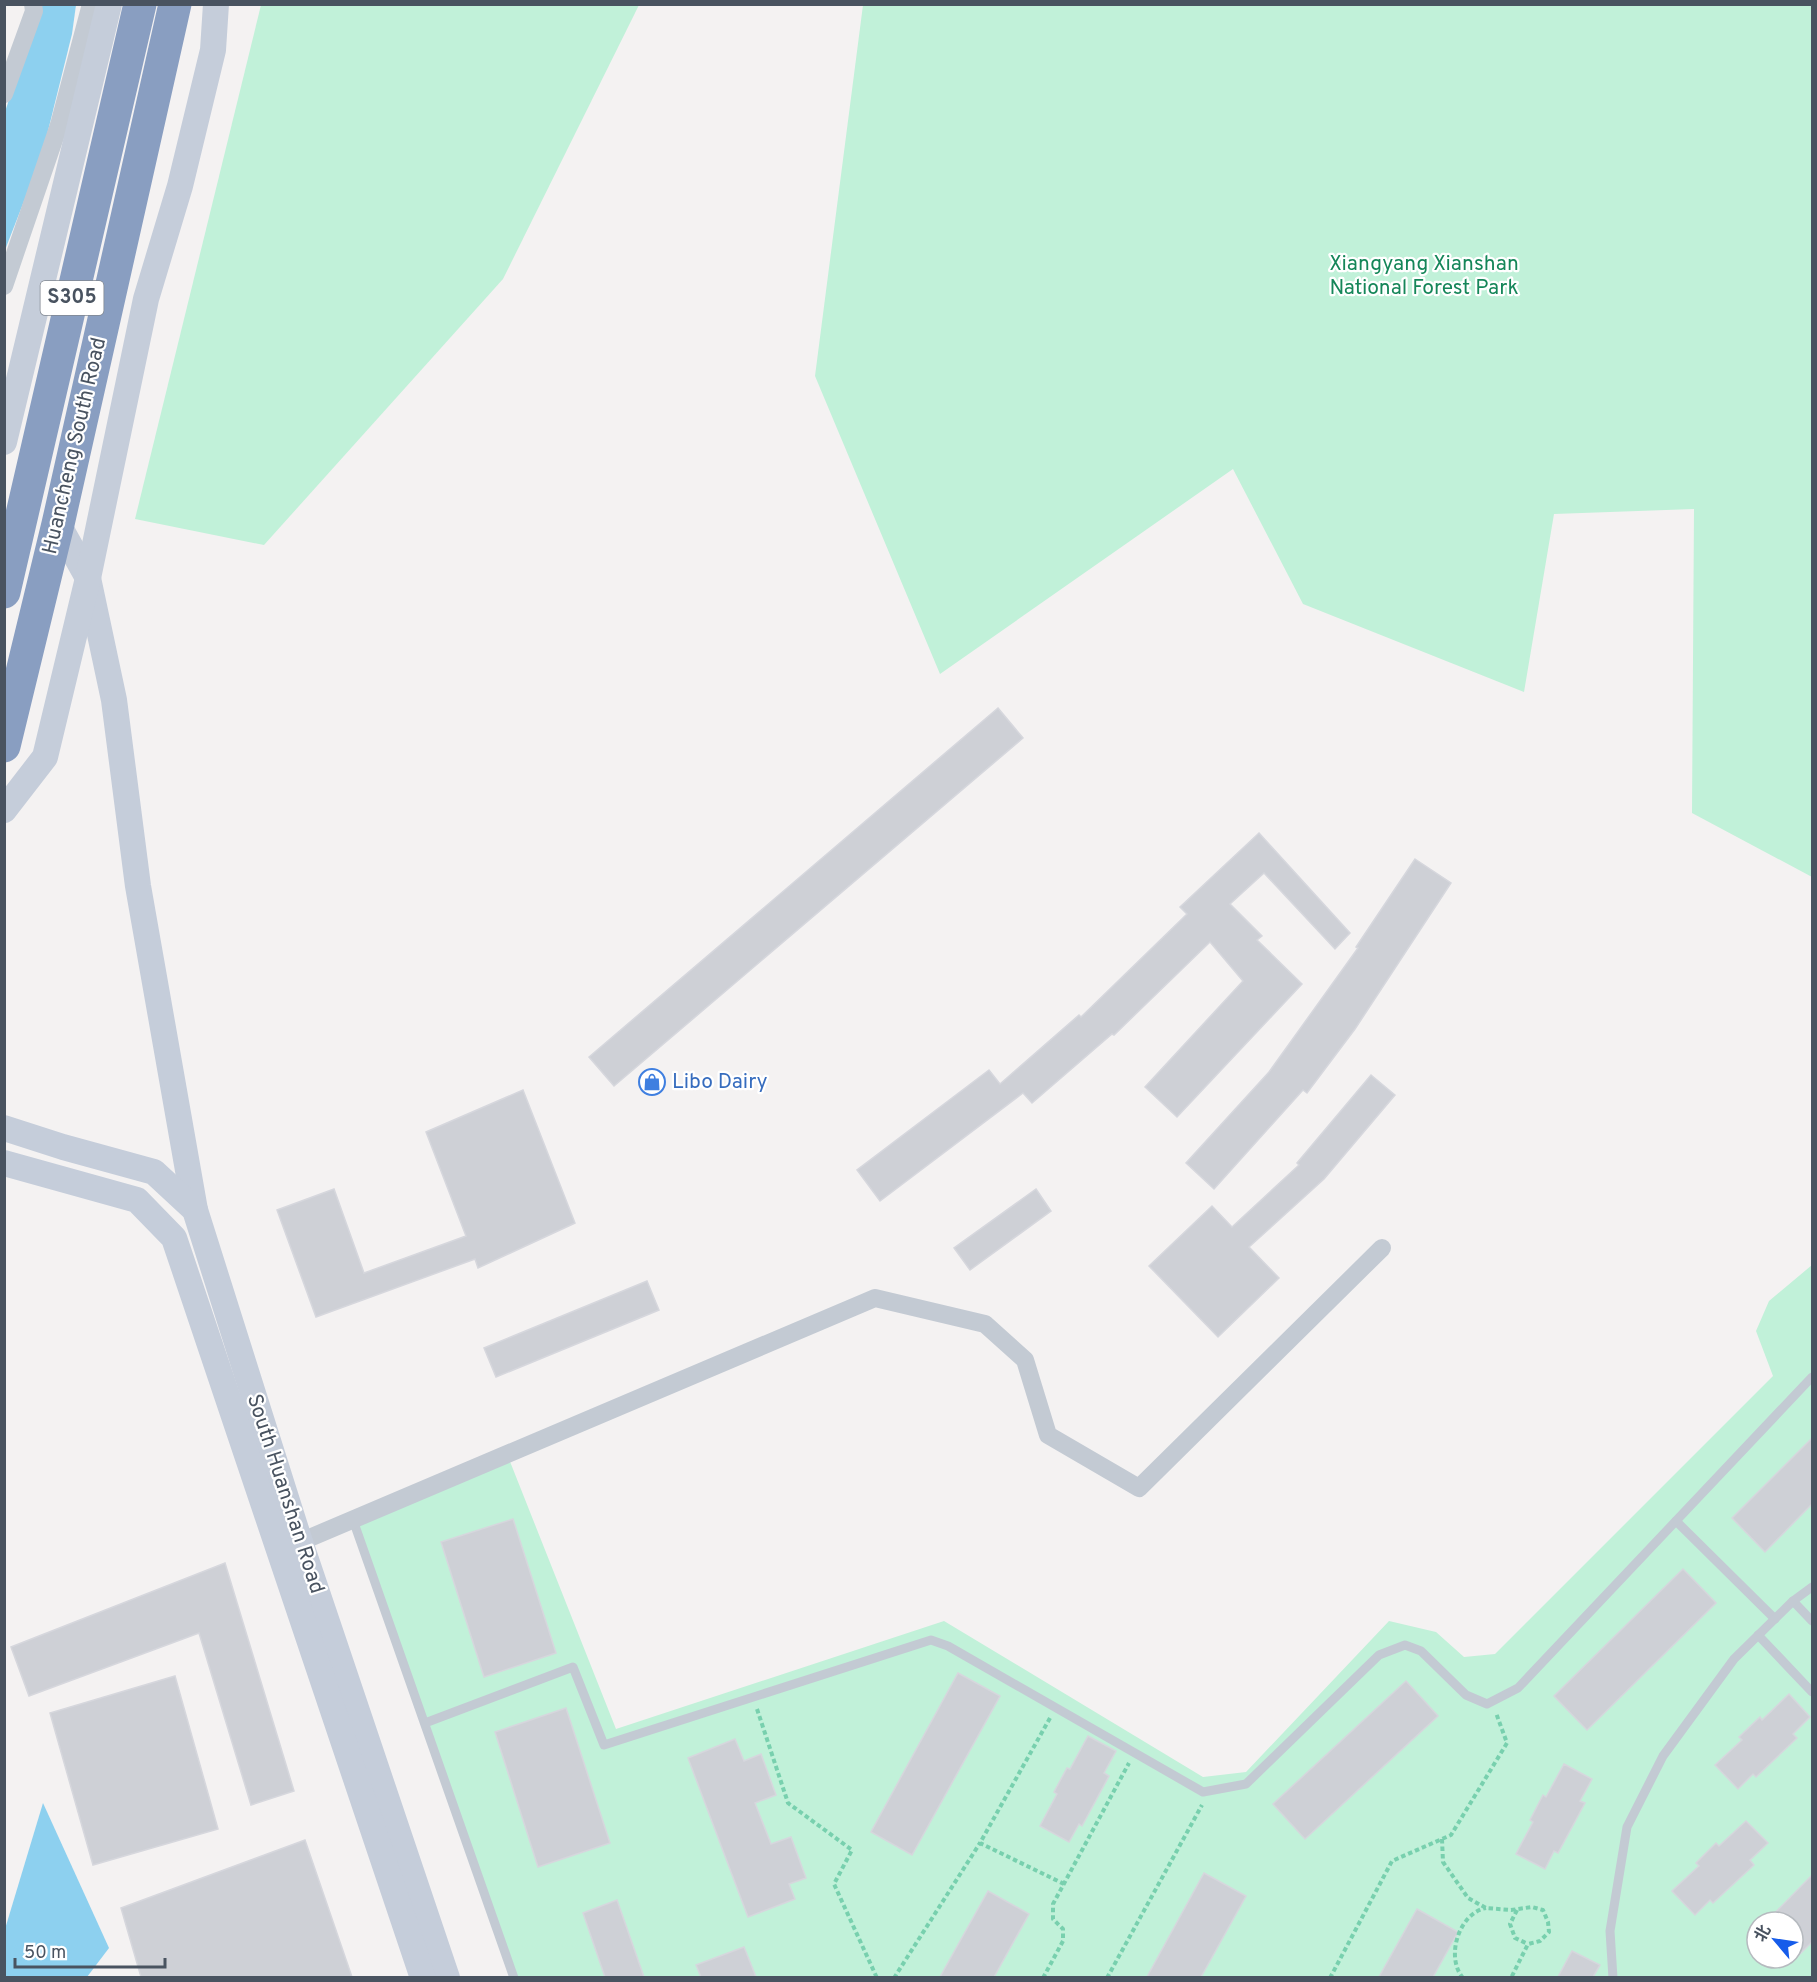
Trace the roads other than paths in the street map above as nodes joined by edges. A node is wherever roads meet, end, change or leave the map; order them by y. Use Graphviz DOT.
graph roads {
  1 [pos="33,4"];
  2 [pos="91,4"];
  3 [pos="109,4"];
  4 [pos="140,4"];
  5 [pos="175,4"];
  6 [pos="216,4"];
  7 [pos="4,94"];
  8 [pos="4,286"];
  9 [pos="4,442"];
  10 [pos="58,524"];
  11 [pos="88,578"];
  12 [pos="4,592"];
  13 [pos="4,746"];
  14 [pos="4,810"];
  15 [pos="4,1128"];
  16 [pos="4,1163"];
  17 [pos="195,1210"];
  18 [pos="1382,1248"];
  19 [pos="1812,1377"];
  20 [pos="353,1520"];
  21 [pos="1676,1521"];
  22 [pos="300,1542"];
  23 [pos="1812,1587"];
  24 [pos="1793,1601"];
  25 [pos="1775,1619"];
  26 [pos="1812,1622"];
  27 [pos="1758,1635"];
  28 [pos="1812,1692"];
  29 [pos="425,1723"];
  30 [pos="423,1977"];
  31 [pos="447,1977"];
  32 [pos="514,1977"];
  33 [pos="1613,1977"];
  1 -- 7 [label="street"];
  2 -- 8 [label="street"];
  3 -- 9 [label="street"];
  4 -- 12 [label="highway, Huancheng South Road / S305"];
  5 -- 10 [label="highway, Huancheng South Road / S305"];
  6 -- 11 [label="street"];
  10 -- 11 [label="street"];
  10 -- 13 [label="highway, Huancheng South Road"];
  11 -- 14 [label="street"];
  11 -- 17 [label="street"];
  15 -- 17 [label="street, South Huanshan Road"];
  16 -- 30 [label="street, South Huanshan Road"];
  17 -- 22 [label="street, South Huanshan Road"];
  18 -- 20 [label="street"];
  19 -- 21 [label="lane"];
  20 -- 22 [label="street"];
  20 -- 29 [label="lane"];
  21 -- 25 [label="lane"];
  21 -- 29 [label="lane"];
  22 -- 31 [label="street, South Huanshan Road"];
  23 -- 24 [label="lane"];
  24 -- 25 [label="lane"];
  24 -- 26 [label="lane"];
  25 -- 27 [label="lane"];
  27 -- 28 [label="lane"];
  27 -- 33 [label="lane"];
  29 -- 32 [label="lane"];
}
